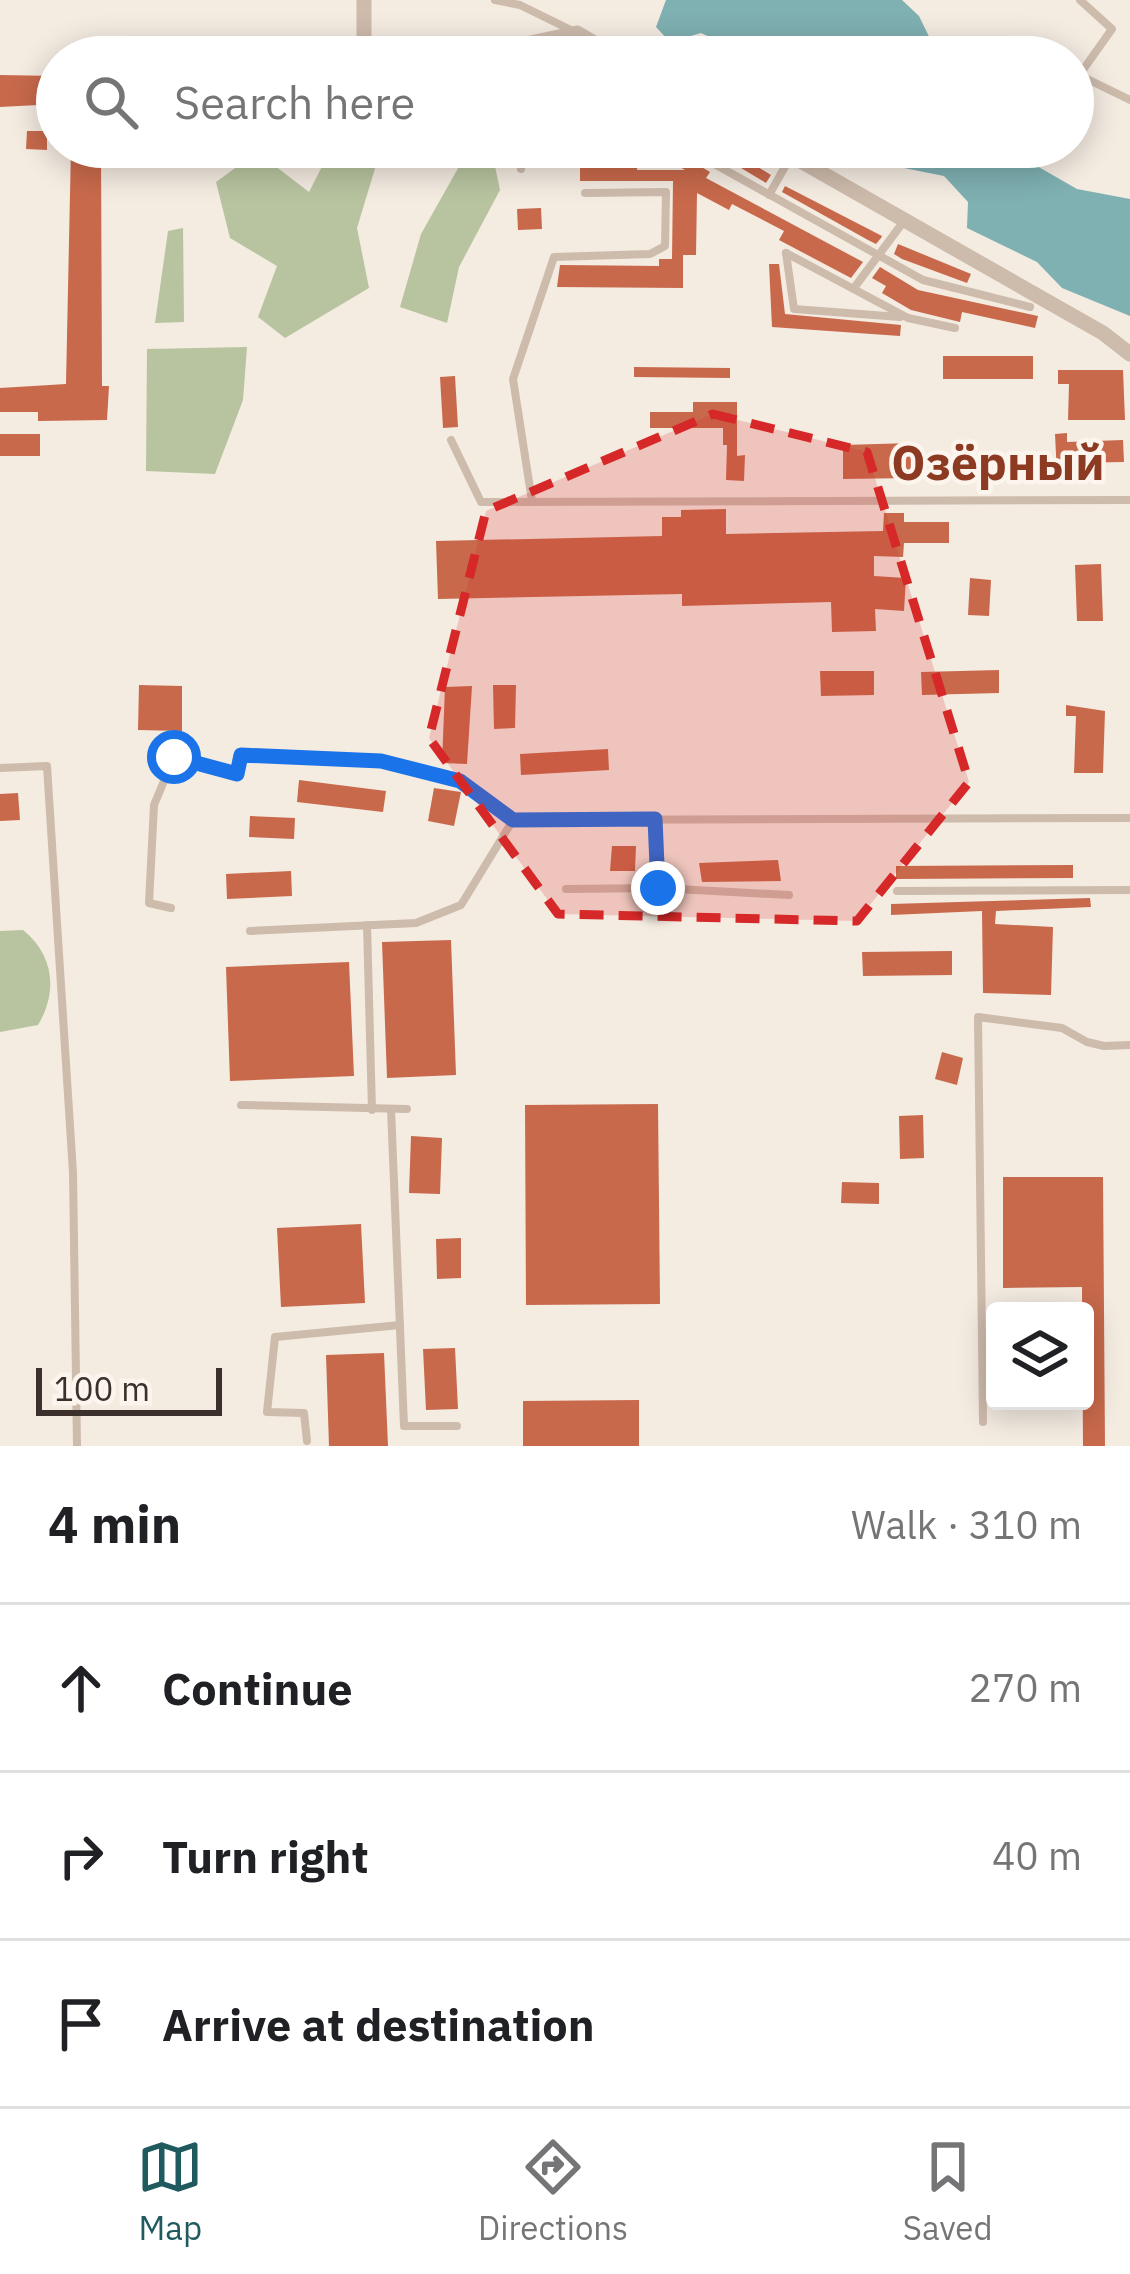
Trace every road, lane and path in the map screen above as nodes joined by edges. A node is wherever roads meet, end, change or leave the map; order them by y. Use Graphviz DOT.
graph roads {
  1 [pos="364,0"];
  2 [pos="495,0"];
  3 [pos="1080,0"];
  4 [pos="577,34"];
  5 [pos="364,36"];
  6 [pos="562,36"];
  7 [pos="581,36"];
  8 [pos="1094,55"];
  9 [pos="1094,86"];
  10 [pos="1130,100"];
  11 [pos="721,168"];
  12 [pos="778,168"];
  13 [pos="813,168"];
  14 [pos="585,193"];
  15 [pos="769,195"];
  16 [pos="904,220"];
  17 [pos="875,256"];
  18 [pos="1013,282"];
  19 [pos="854,288"];
  20 [pos="997,297"];
  21 [pos="1030,307"];
  22 [pos="908,318"];
  23 [pos="955,328"];
  24 [pos="1130,354"];
  25 [pos="452,440"];
  26 [pos="1130,500"];
  27 [pos="532,501"];
  28 [pos="0,768"];
  29 [pos="1130,818"];
  30 [pos="655,819"];
  31 [pos="513,820"];
  32 [pos="658,888"];
  33 [pos="566,889"];
  34 [pos="1130,890"];
  35 [pos="897,891"];
  36 [pos="789,895"];
  37 [pos="170,908"];
  38 [pos="367,925"];
  39 [pos="250,931"];
  40 [pos="1130,1045"];
  41 [pos="241,1106"];
  42 [pos="391,1109"];
  43 [pos="407,1109"];
  44 [pos="373,1110"];
  45 [pos="400,1325"];
  46 [pos="983,1422"];
  47 [pos="457,1426"];
  48 [pos="307,1441"];
  49 [pos="77,1446"];
  1 -- 5 [label="street"];
  2 -- 4 [label="lane"];
  3 -- 8 [label="lane"];
  4 -- 6 [label="street"];
  4 -- 7 [label="street"];
  9 -- 10 [label="lane"];
  11 -- 15 [label="lane"];
  12 -- 15 [label="lane"];
  13 -- 16 [label="street"];
  14 -- 27 [label="lane"];
  15 -- 17 [label="lane"];
  16 -- 17 [label="lane"];
  16 -- 18 [label="street"];
  17 -- 19 [label="lane"];
  17 -- 20 [label="lane"];
  18 -- 20 [label="lane"];
  18 -- 24 [label="street"];
  19 -- 22 [label="lane"];
  19 -- 22 [label="lane"];
  20 -- 21 [label="lane"];
  22 -- 23 [label="lane"];
  25 -- 27 [label="lane"];
  26 -- 27 [label="lane"];
  28 -- 49 [label="lane"];
  29 -- 30 [label="lane"];
  30 -- 31 [label="lane"];
  30 -- 32 [label="lane"];
  31 -- 37 [label="lane"];
  31 -- 38 [label="lane"];
  32 -- 33 [label="lane"];
  32 -- 36 [label="lane"];
  34 -- 35 [label="lane"];
  38 -- 39 [label="lane"];
  38 -- 44 [label="lane"];
  40 -- 46 [label="lane"];
  41 -- 44 [label="lane"];
  42 -- 43 [label="lane"];
  42 -- 44 [label="lane"];
  42 -- 45 [label="lane"];
  45 -- 47 [label="lane"];
  45 -- 48 [label="lane"];
}
